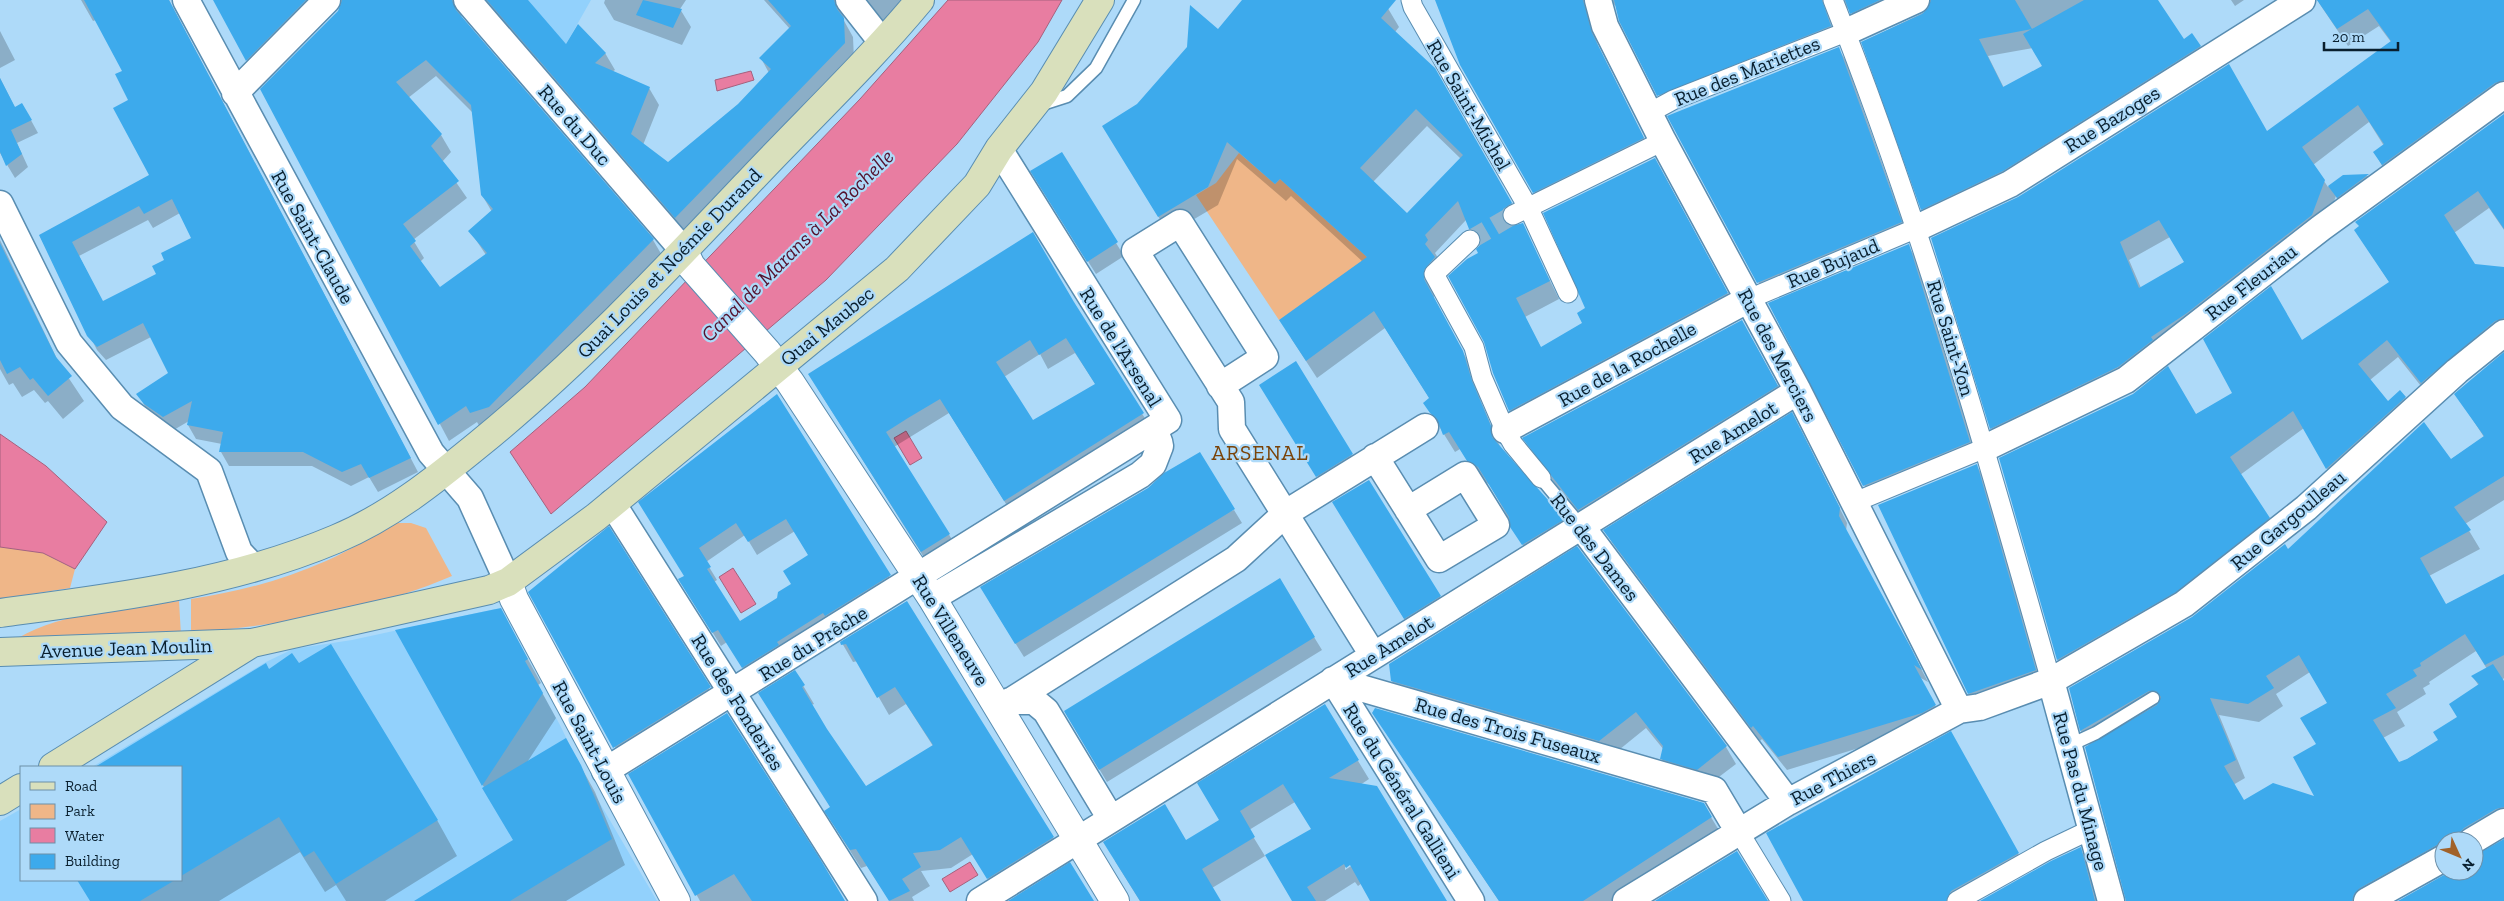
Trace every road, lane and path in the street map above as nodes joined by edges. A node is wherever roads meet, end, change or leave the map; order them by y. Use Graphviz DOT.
graph roads {
  1 [pos="186,0"];
  2 [pos="327,0"];
  3 [pos="467,0"];
  4 [pos="848,0"];
  5 [pos="920,0"];
  6 [pos="1100,0"];
  7 [pos="1134,0"];
  8 [pos="1411,0"];
  9 [pos="1598,0"];
  10 [pos="1833,0"];
  11 [pos="1916,0"];
  12 [pos="2302,0"];
  13 [pos="1846,32"];
  14 [pos="882,42"];
  15 [pos="234,93"];
  16 [pos="2504,95"];
  17 [pos="1032,108"];
  18 [pos="1649,113"];
  19 [pos="1662,141"];
  20 [pos="999,149"];
  21 [pos="0,204"];
  22 [pos="1521,212"];
  23 [pos="1917,228"];
  24 [pos="1470,240"];
  25 [pos="687,258"];
  26 [pos="1568,293"];
  27 [pos="1749,299"];
  28 [pos="2504,333"];
  29 [pos="778,366"];
  30 [pos="1220,386"];
  31 [pos="1798,391"];
  32 [pos="1425,427"];
  33 [pos="1505,430"];
  34 [pos="1985,448"];
  35 [pos="1375,457"];
  36 [pos="446,470"];
  37 [pos="1541,478"];
  38 [pos="1855,502"];
  39 [pos="612,503"];
  40 [pos="1408,510"];
  41 [pos="1286,513"];
  42 [pos="1581,526"];
  43 [pos="253,567"];
  44 [pos="498,586"];
  45 [pos="925,588"];
  46 [pos="52,606"];
  47 [pos="0,613"];
  48 [pos="0,637"];
  49 [pos="252,643"];
  50 [pos="0,652"];
  51 [pos="1373,656"];
  52 [pos="1333,680"];
  53 [pos="2051,681"];
  54 [pos="732,693"];
  55 [pos="2152,698"];
  56 [pos="1005,704"];
  57 [pos="1959,710"];
  58 [pos="2068,746"];
  59 [pos="55,766"];
  60 [pos="605,771"];
  61 [pos="20,789"];
  62 [pos="0,801"];
  63 [pos="1788,802"];
  64 [pos="1111,819"];
  65 [pos="2503,824"];
  66 [pos="2090,830"];
  67 [pos="1739,832"];
  68 [pos="2484,834"];
  69 [pos="1077,840"];
  70 [pos="2434,864"];
  71 [pos="676,901"];
  72 [pos="864,901"];
  73 [pos="980,901"];
  74 [pos="1115,901"];
  75 [pos="1471,901"];
  76 [pos="1626,901"];
  77 [pos="1781,901"];
  78 [pos="1957,901"];
  79 [pos="2111,901"];
  80 [pos="2367,901"];
  1 -- 15 [label="street, Rue Saint-Claude"];
  2 -- 15 [label="street"];
  3 -- 25 [label="street, Rue du Duc"];
  4 -- 14 [label="street"];
  5 -- 14 [label="main road, Quai Louis et Noémie Durand"];
  6 -- 17 [label="main road, Quai Maubec"];
  7 -- 17 [label="lane"];
  8 -- 22 [label="street, Rue Saint-Michel"];
  9 -- 18 [label="street, Rue des Merciers"];
  10 -- 13 [label="street, Rue Saint-Yon"];
  11 -- 13 [label="street"];
  12 -- 23 [label="street, Rue Bazoges"];
  13 -- 18 [label="street, Rue des Mariettes"];
  13 -- 23 [label="street, Rue Saint-Yon"];
  14 -- 25 [label="main road, Quai Louis et Noémie Durand"];
  15 -- 36 [label="street, Rue Saint-Claude"];
  16 -- 34 [label="street, Rue Fleuriau"];
  17 -- 20 [label="main road, Quai Maubec"];
  18 -- 19 [label="street, Rue des Merciers"];
  19 -- 22 [label="street"];
  19 -- 27 [label="street, Rue des Merciers"];
  20 -- 29 [label="main road, Quai Maubec"];
  20 -- 45 [label="street, Rue de l'Arsenal"];
  21 -- 43 [label="street"];
  22 -- 26 [label="street, Rue Saint-Michel"];
  23 -- 27 [label="street, Rue Bujaud"];
  23 -- 34 [label="street, Rue Saint-Yon"];
  24 -- 33 [label="street, Rue des Dames"];
  25 -- 29 [label="street, Rue Villeneuve"];
  25 -- 36 [label="main road, Quai Louis et Noémie Durand"];
  27 -- 31 [label="street, Rue des Merciers"];
  27 -- 33 [label="street, Rue de la Rochelle"];
  28 -- 53 [label="street, Rue Gargoulleau"];
  29 -- 39 [label="main road, Quai Maubec"];
  29 -- 45 [label="street, Rue Villeneuve"];
  30 -- 30 [label="street"];
  30 -- 41 [label="street"];
  31 -- 38 [label="street, Rue des Merciers"];
  31 -- 42 [label="street, Rue Amelot"];
  32 -- 35 [label="street"];
  33 -- 37 [label="street, Rue des Dames"];
  34 -- 38 [label="street"];
  34 -- 53 [label="street, Rue Saint-Yon"];
  35 -- 40 [label="street"];
  35 -- 41 [label="street"];
  36 -- 43 [label="main road, Quai Louis et Noémie Durand"];
  36 -- 44 [label="street, Rue Saint-Claude"];
  37 -- 42 [label="lane, Rue des Dames"];
  38 -- 57 [label="street, Rue des Merciers"];
  39 -- 44 [label="main road, Quai Maubec"];
  39 -- 54 [label="street, Rue des Fonderies"];
  40 -- 40 [label="street"];
  41 -- 51 [label="street"];
  41 -- 56 [label="street"];
  42 -- 51 [label="street, Rue Amelot"];
  42 -- 63 [label="street, Rue des Dames"];
  43 -- 46 [label="main road, Quai Louis et Noémie Durand"];
  44 -- 49 [label="main road"];
  44 -- 60 [label="street, Rue Saint-Louis"];
  45 -- 54 [label="street, Rue du Prêche"];
  45 -- 56 [label="street, Rue Villeneuve"];
  46 -- 47 [label="main road"];
  46 -- 48 [label="main road"];
  49 -- 50 [label="main road, Avenue Jean Moulin"];
  49 -- 59 [label="main road"];
  51 -- 52 [label="street, Rue Amelot"];
  52 -- 64 [label="street, Rue Amelot"];
  52 -- 67 [label="street, Rue des Trois Fuseaux"];
  52 -- 75 [label="street, Rue du Général Gallieni"];
  53 -- 57 [label="street, Rue Thiers"];
  53 -- 58 [label="street, Rue Pas du Minage"];
  54 -- 60 [label="street, Rue du Prêche"];
  54 -- 72 [label="street, Rue des Fonderies"];
  55 -- 58 [label="lane"];
  56 -- 64 [label="street"];
  56 -- 69 [label="street, Rue Villeneuve"];
  57 -- 63 [label="street, Rue Thiers"];
  58 -- 66 [label="street, Rue Pas du Minage"];
  60 -- 71 [label="street, Rue Saint-Louis"];
  61 -- 62 [label="main road"];
  63 -- 67 [label="street, Rue Thiers"];
  64 -- 69 [label="street, Rue Amelot"];
  65 -- 68 [label="street"];
  66 -- 78 [label="street"];
  66 -- 79 [label="street, Rue Pas du Minage"];
  67 -- 76 [label="street, Rue Thiers"];
  67 -- 77 [label="street"];
  69 -- 73 [label="street, Rue Amelot"];
  69 -- 74 [label="street, Rue Villeneuve"];
  70 -- 80 [label="street"];
}
